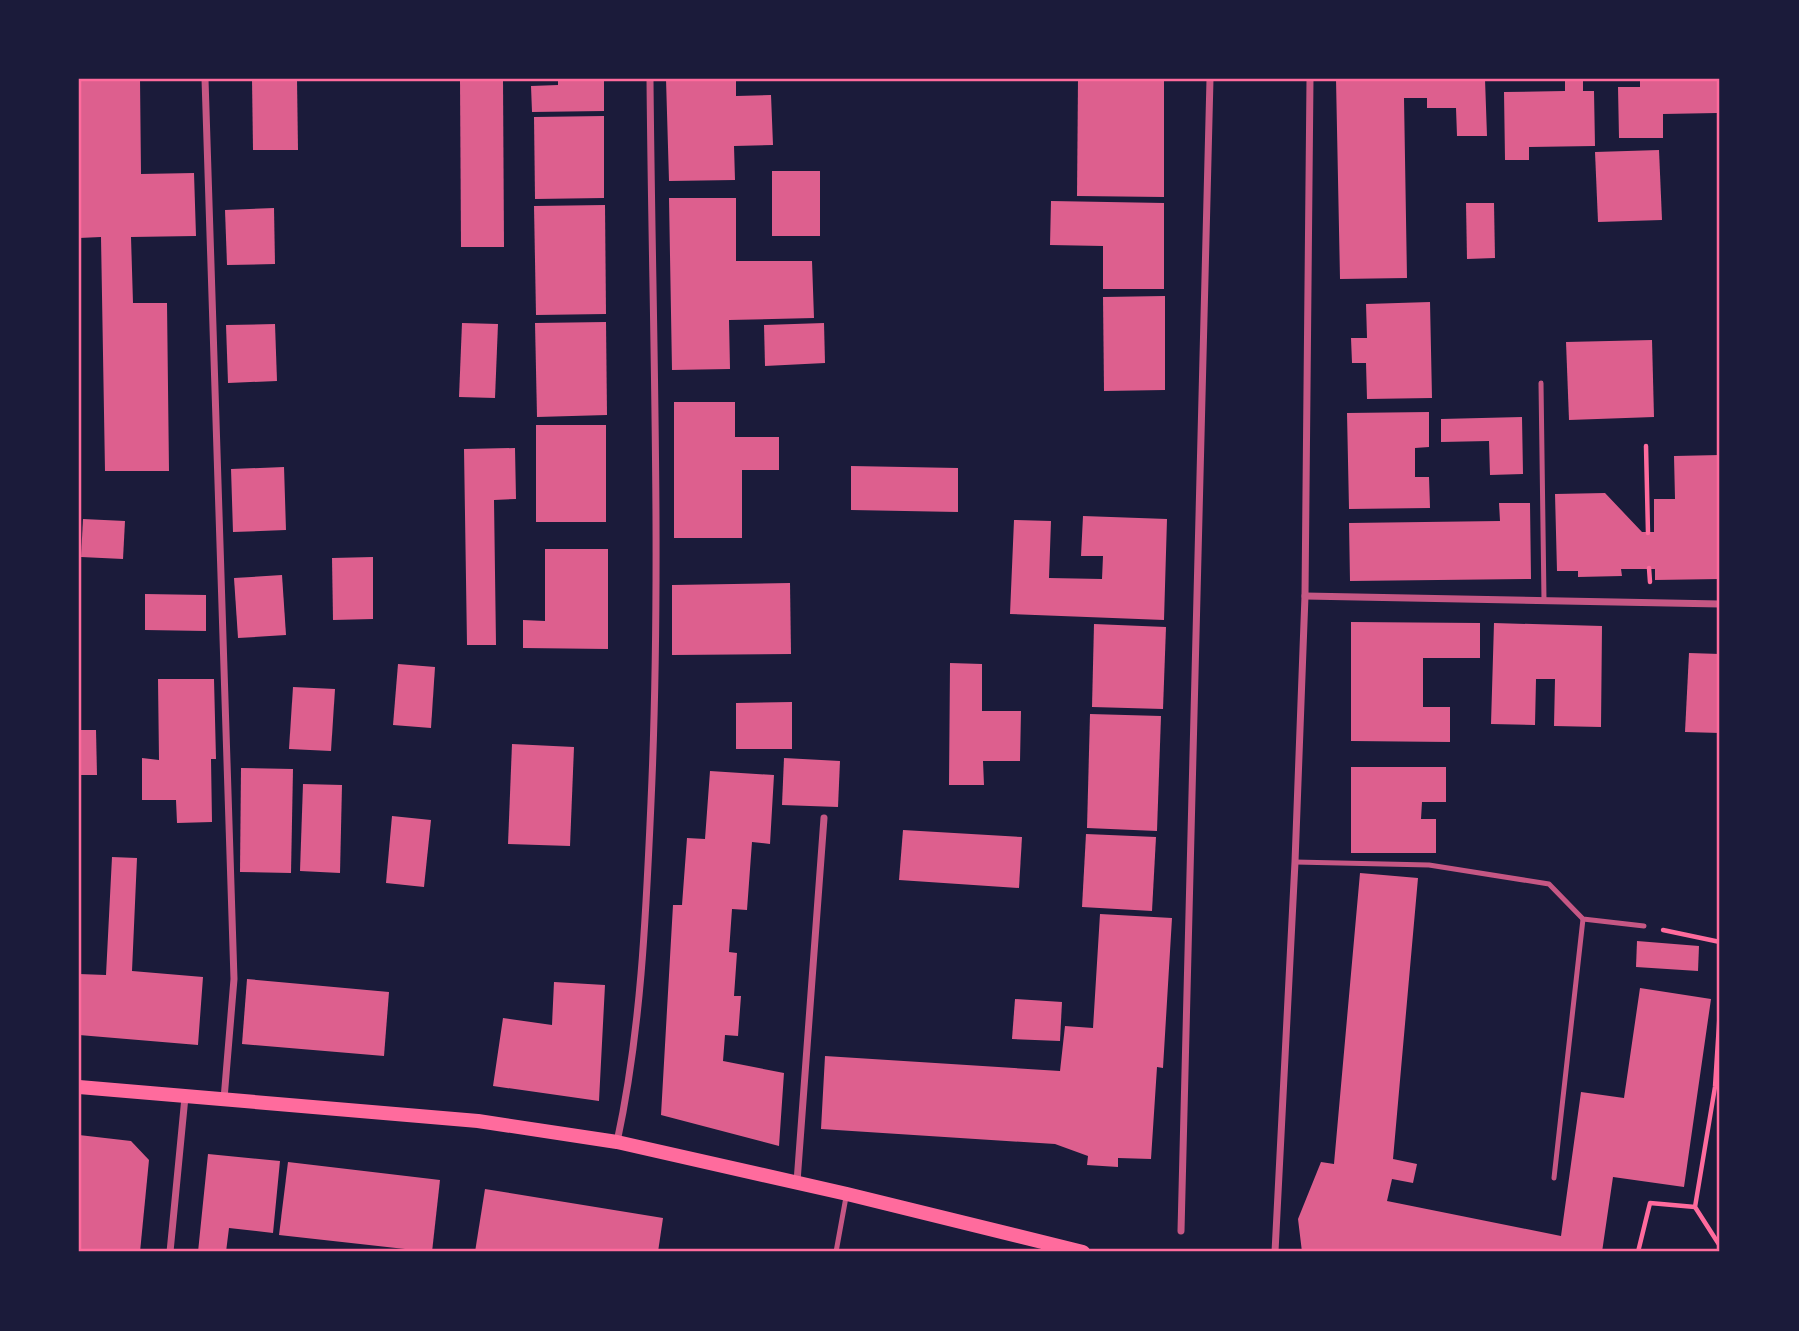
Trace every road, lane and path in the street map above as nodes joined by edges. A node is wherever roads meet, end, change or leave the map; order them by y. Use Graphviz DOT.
graph roads {
  1 [pos="205,79"];
  2 [pos="650,79"];
  3 [pos="1210,79"];
  4 [pos="1310,79"];
  5 [pos="1541,383"];
  6 [pos="1646,446"];
  7 [pos="1648,533"];
  8 [pos="1305,596"];
  9 [pos="1544,600"];
  10 [pos="1720,604"];
  11 [pos="824,818"];
  12 [pos="1295,862"];
  13 [pos="1583,919"];
  14 [pos="1644,926"];
  15 [pos="1720,942"];
  16 [pos="1720,1009"];
  17 [pos="79,1087"];
  18 [pos="185,1097"];
  19 [pos="223,1100"];
  20 [pos="617,1142"];
  21 [pos="1554,1178"];
  22 [pos="797,1183"];
  23 [pos="847,1194"];
  24 [pos="1695,1207"];
  25 [pos="1181,1231"];
  26 [pos="1720,1246"];
  27 [pos="170,1252"];
  28 [pos="836,1252"];
  29 [pos="1083,1252"];
  30 [pos="1275,1252"];
  31 [pos="1638,1252"];
  1 -- 19 [label="street"];
  2 -- 20 [label="street"];
  3 -- 25 [label="street"];
  4 -- 8 [label="street"];
  5 -- 9 [label="lane"];
  6 -- 7 [label="path"];
  8 -- 9 [label="street"];
  8 -- 12 [label="street"];
  9 -- 10 [label="street"];
  11 -- 22 [label="street"];
  12 -- 13 [label="lane"];
  12 -- 30 [label="street"];
  13 -- 14 [label="lane"];
  13 -- 21 [label="lane"];
  14 -- 15 [label="path"];
  16 -- 24 [label="path"];
  17 -- 18 [label="main road"];
  18 -- 19 [label="main road"];
  18 -- 27 [label="street"];
  19 -- 20 [label="main road"];
  20 -- 22 [label="main road"];
  22 -- 23 [label="main road"];
  23 -- 28 [label="lane"];
  23 -- 29 [label="main road"];
  24 -- 26 [label="path"];
  24 -- 31 [label="path"];
}
